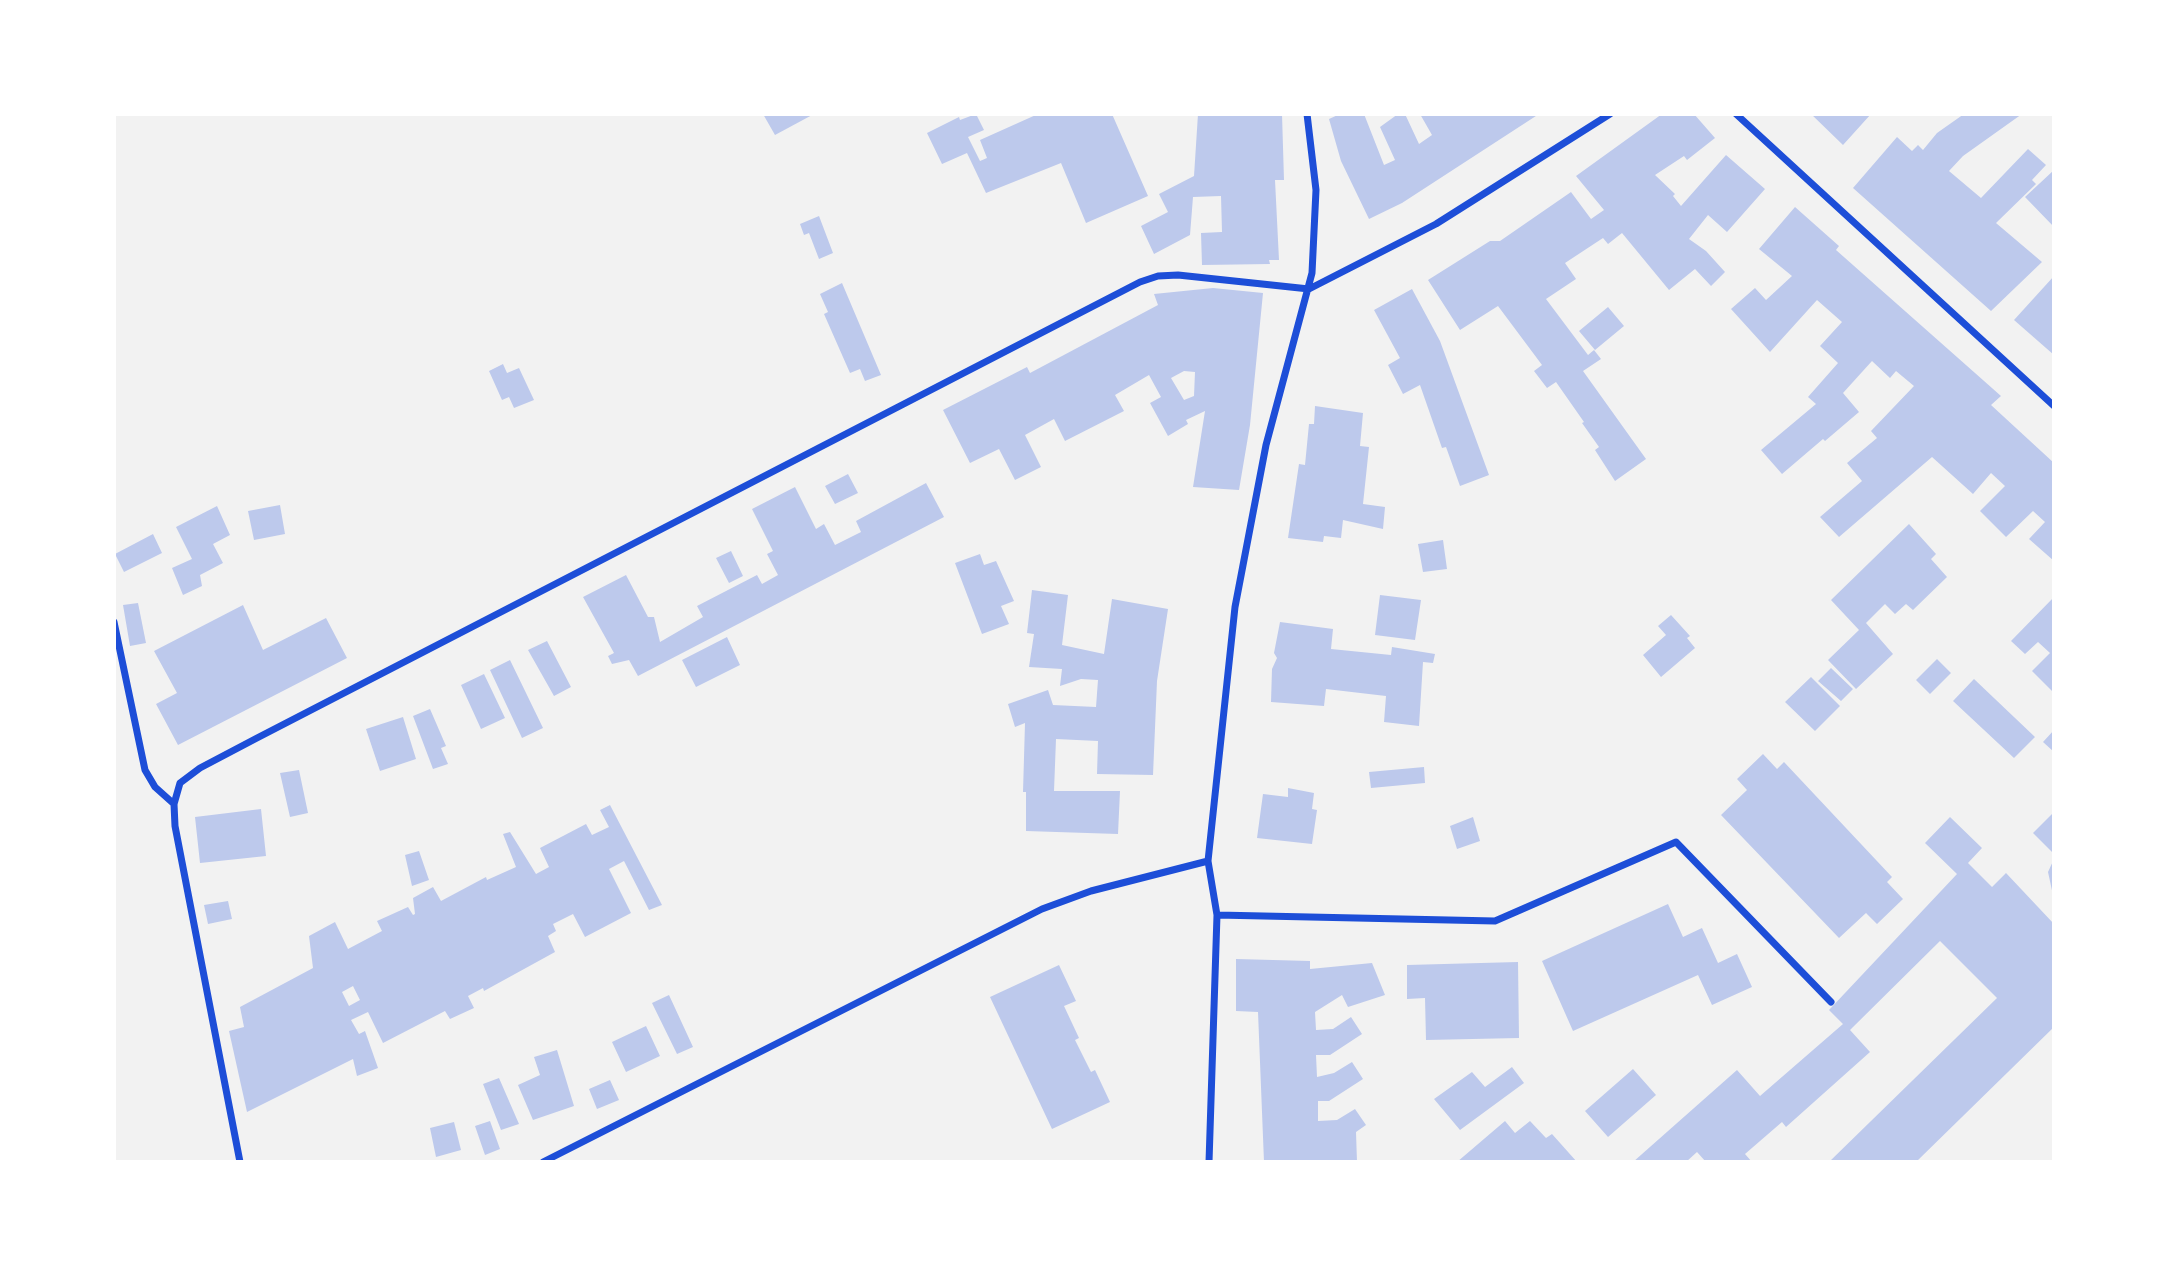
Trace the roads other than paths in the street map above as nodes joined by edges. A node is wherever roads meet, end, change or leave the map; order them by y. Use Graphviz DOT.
graph roads {
  1 [pos="1307,114"];
  2 [pos="1610,114"];
  3 [pos="1735,114"];
  4 [pos="1309,289"];
  5 [pos="2054,406"];
  6 [pos="114,622"];
  7 [pos="174,804"];
  8 [pos="1208,861"];
  9 [pos="1217,915"];
  10 [pos="1831,1002"];
  11 [pos="240,1162"];
  12 [pos="543,1162"];
  13 [pos="1209,1162"];
  1 -- 4 [label="street"];
  2 -- 4 [label="street"];
  3 -- 5 [label="street"];
  4 -- 7 [label="street"];
  4 -- 8 [label="street"];
  6 -- 7 [label="street"];
  7 -- 11 [label="street"];
  8 -- 9 [label="street"];
  8 -- 12 [label="street"];
  9 -- 10 [label="street"];
  9 -- 13 [label="street"];
}
